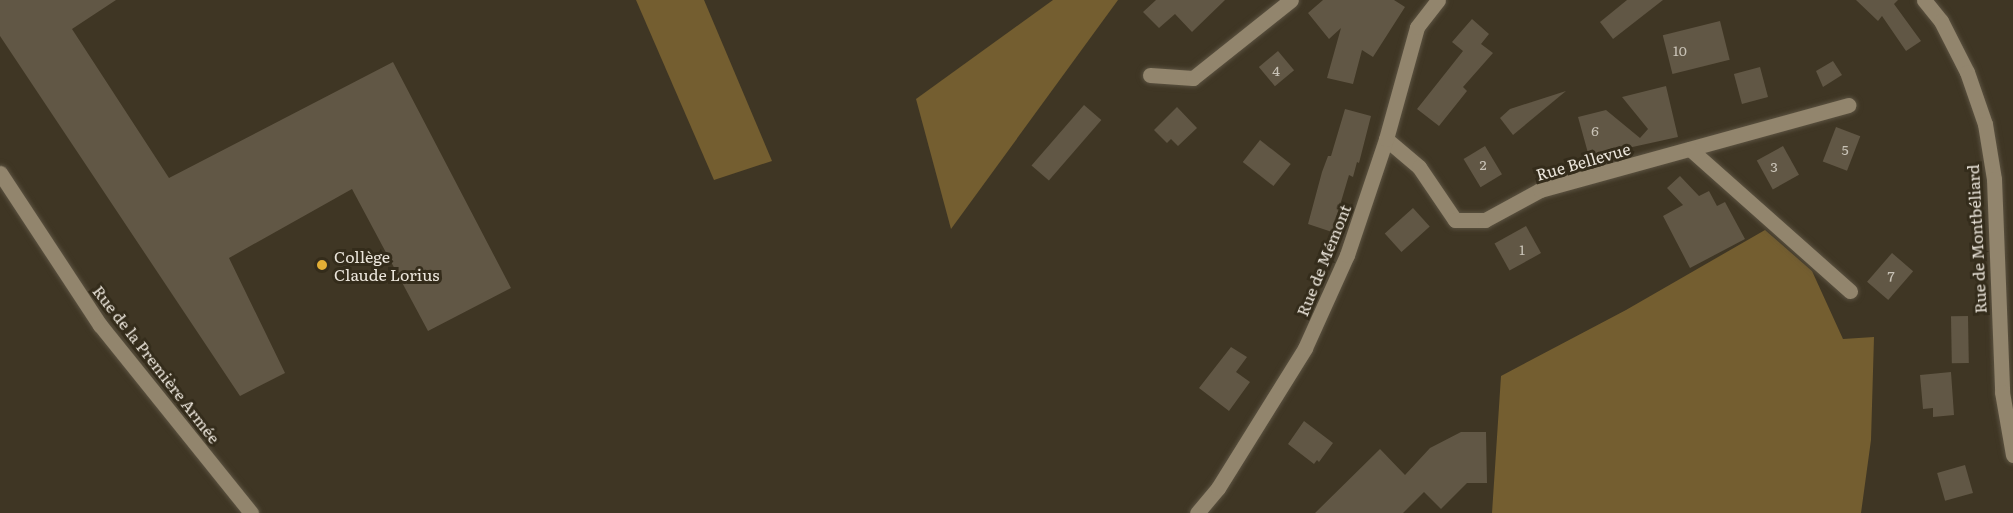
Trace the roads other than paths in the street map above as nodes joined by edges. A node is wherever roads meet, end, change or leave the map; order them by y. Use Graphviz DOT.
graph roads {
  1 [pos="1291,0"];
  2 [pos="1438,0"];
  3 [pos="1924,0"];
  4 [pos="1150,75"];
  5 [pos="1849,105"];
  6 [pos="1386,139"];
  7 [pos="1690,149"];
  8 [pos="0,173"];
  9 [pos="1850,291"];
  10 [pos="2013,455"];
  11 [pos="251,513"];
  12 [pos="1197,513"];
  1 -- 4 [label="street"];
  2 -- 6 [label="street, Rue de Mémont"];
  3 -- 10 [label="street, Rue de Montbéliard"];
  5 -- 7 [label="street, Rue Bellevue"];
  6 -- 7 [label="street, Rue Bellevue"];
  6 -- 12 [label="street, Rue de Mémont"];
  7 -- 9 [label="street"];
  8 -- 11 [label="street, Rue de la Première Armée"];
}
